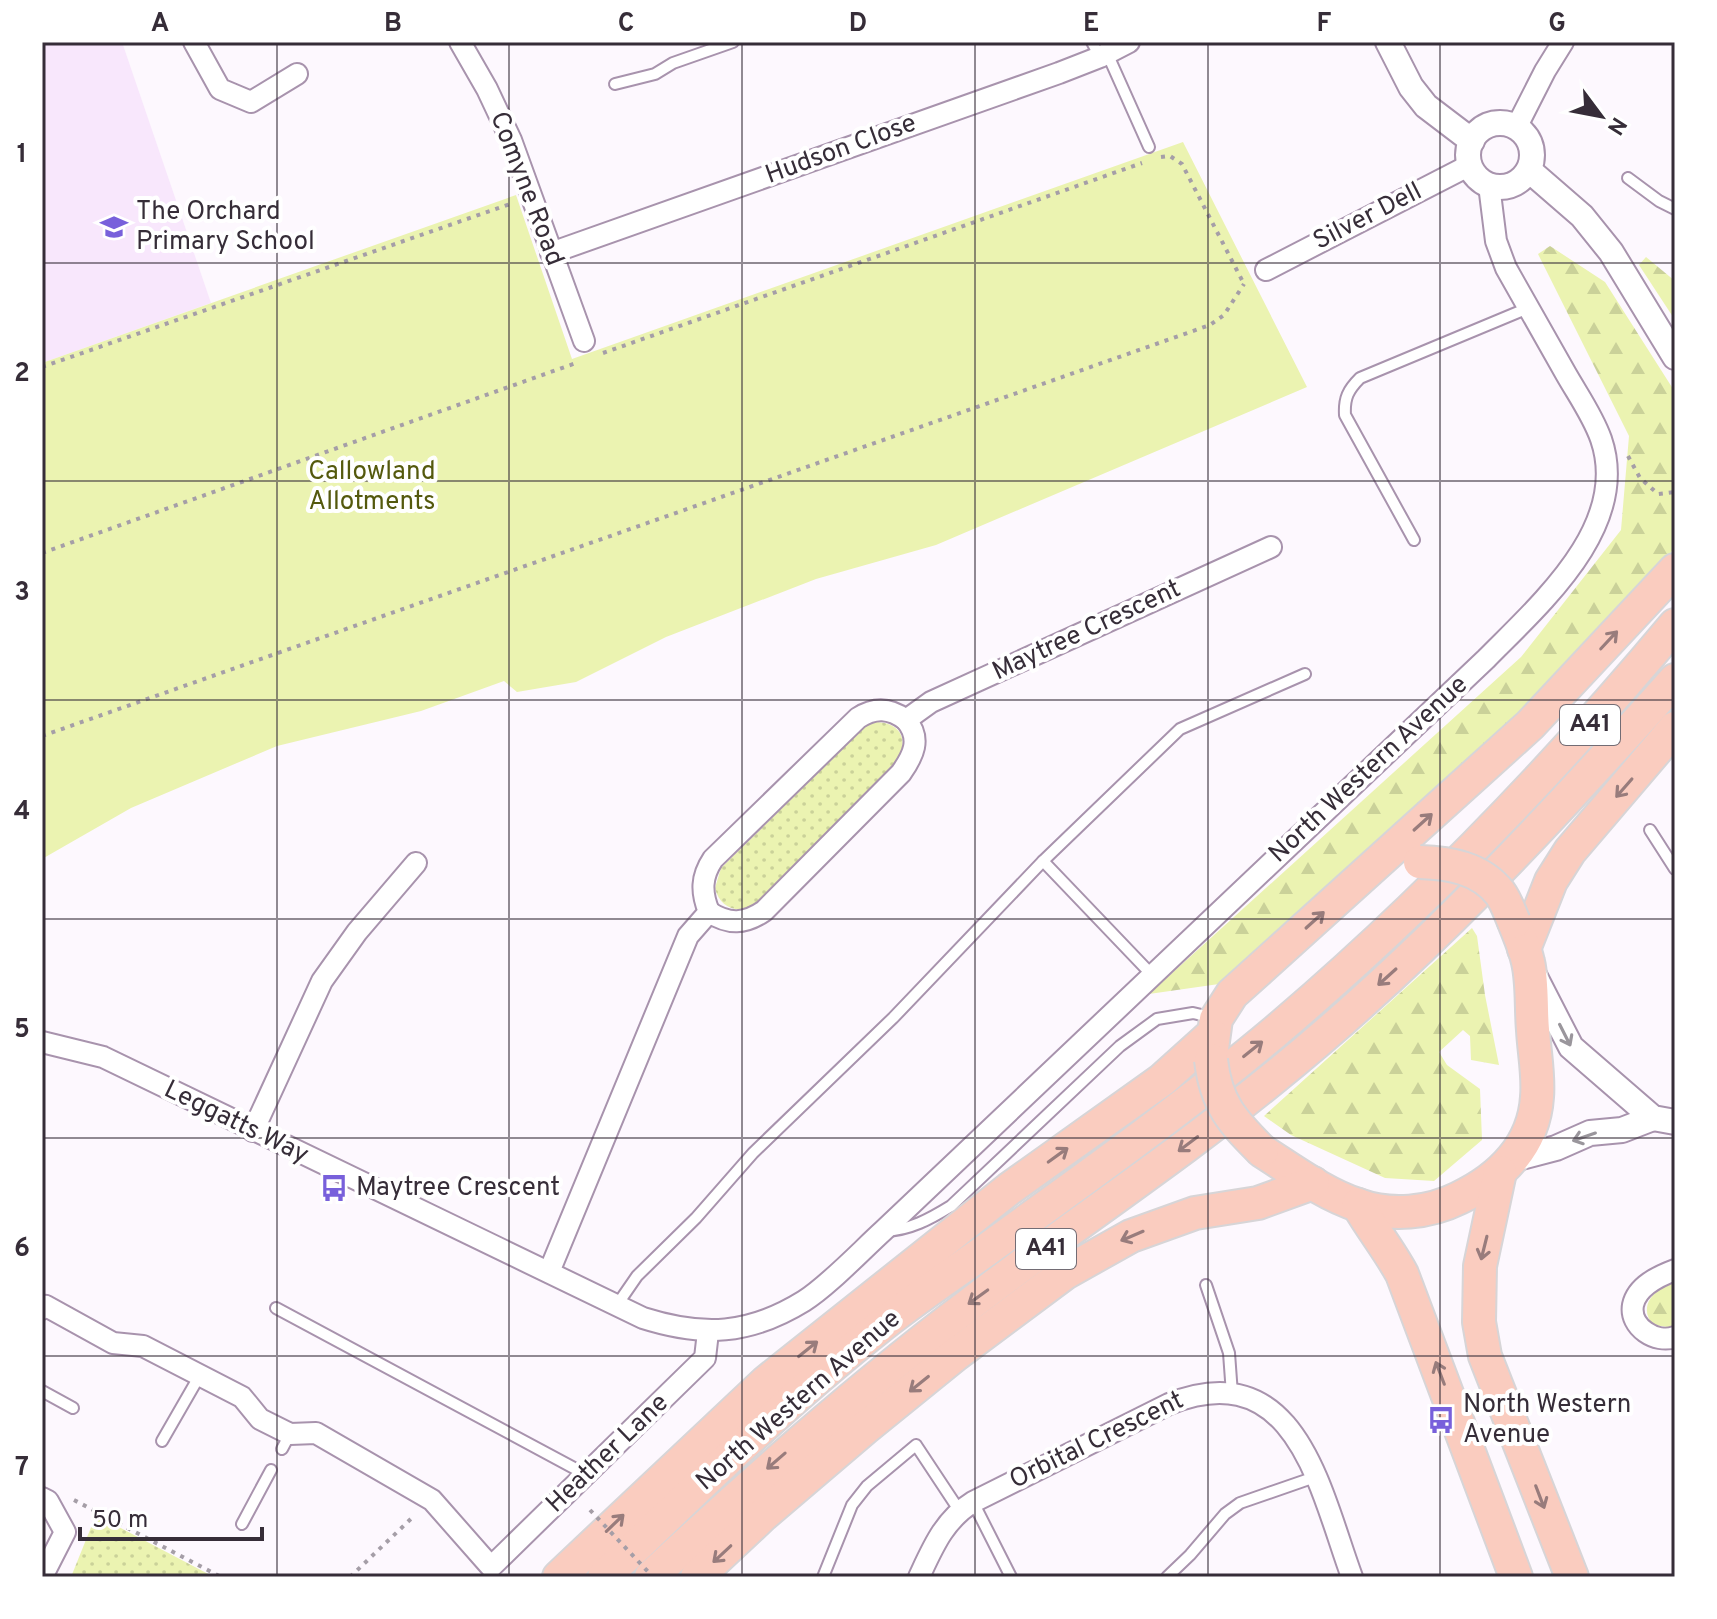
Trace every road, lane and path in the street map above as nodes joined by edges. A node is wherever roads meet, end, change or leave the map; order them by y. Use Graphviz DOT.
graph roads {
  1 [pos="194,42"];
  2 [pos="460,42"];
  3 [pos="733,42"];
  4 [pos="1129,42"];
  5 [pos="1388,42"];
  6 [pos="1563,42"];
  7 [pos="1100,51"];
  8 [pos="297,74"];
  9 [pos="615,84"];
  10 [pos="1516,128"];
  11 [pos="1149,147"];
  12 [pos="1471,153"];
  13 [pos="1158,157"];
  14 [pos="1143,162"];
  15 [pos="1529,170"];
  16 [pos="1628,178"];
  17 [pos="1489,185"];
  18 [pos="532,197"];
  19 [pos="1675,209"];
  20 [pos="551,253"];
  21 [pos="1266,270"];
  22 [pos="1244,284"];
  23 [pos="1528,308"];
  24 [pos="584,350"];
  25 [pos="600,354"];
  26 [pos="1675,357"];
  27 [pos="42,367"];
  28 [pos="1601,438"];
  29 [pos="1675,492"];
  30 [pos="1414,540"];
  31 [pos="1271,547"];
  32 [pos="42,553"];
  33 [pos="1675,570"];
  34 [pos="1675,625"];
  35 [pos="1305,674"];
  36 [pos="1675,680"];
  37 [pos="906,720"];
  38 [pos="1675,728"];
  39 [pos="42,736"];
  40 [pos="1650,830"];
  41 [pos="1043,861"];
  42 [pos="416,863"];
  43 [pos="1675,869"];
  44 [pos="1366,874"];
  45 [pos="709,912"];
  46 [pos="1522,946"];
  47 [pos="1153,976"];
  48 [pos="1213,1038"];
  49 [pos="42,1042"];
  50 [pos="1664,1120"];
  51 [pos="253,1131"];
  52 [pos="1507,1165"];
  53 [pos="1313,1183"];
  54 [pos="1009,1189"];
  55 [pos="1358,1205"];
  56 [pos="951,1206"];
  57 [pos="883,1231"];
  58 [pos="1675,1270"];
  59 [pos="549,1272"];
  60 [pos="1206,1285"];
  61 [pos="617,1305"];
  62 [pos="276,1308"];
  63 [pos="42,1309"];
  64 [pos="643,1318"];
  65 [pos="708,1332"];
  66 [pos="1675,1337"];
  67 [pos="200,1375"];
  68 [pos="42,1391"];
  69 [pos="1232,1394"];
  70 [pos="73,1408"];
  71 [pos="162,1441"];
  72 [pos="271,1470"];
  73 [pos="587,1475"];
  74 [pos="1315,1477"];
  75 [pos="45,1500"];
  76 [pos="432,1500"];
  77 [pos="600,1501"];
  78 [pos="966,1506"];
  79 [pos="242,1524"];
  80 [pos="485,1572"];
  81 [pos="42,1577"];
  82 [pos="221,1577"];
  83 [pos="350,1577"];
  84 [pos="559,1577"];
  85 [pos="604,1577"];
  86 [pos="652,1577"];
  87 [pos="697,1577"];
  88 [pos="823,1577"];
  89 [pos="919,1577"];
  90 [pos="1011,1577"];
  91 [pos="1167,1577"];
  92 [pos="1352,1577"];
  93 [pos="1516,1577"];
  94 [pos="1572,1577"];
  1 -- 8 [label="street"];
  2 -- 18 [label="street, Comyne Road"];
  3 -- 9 [label="lane"];
  4 -- 7 [label="street, Hudson Close"];
  5 -- 12 [label="street"];
  6 -- 10 [label="street"];
  7 -- 11 [label="lane"];
  7 -- 20 [label="street, Hudson Close"];
  10 -- 12 [label="street"];
  10 -- 15 [label="street"];
  12 -- 17 [label="street"];
  12 -- 21 [label="street, Silver Dell"];
  13 -- 22 [label="path"];
  14 -- 25 [label="path"];
  15 -- 17 [label="street"];
  15 -- 26 [label="street"];
  16 -- 19 [label="lane"];
  17 -- 23 [label="street, North Western Avenue"];
  18 -- 20 [label="street, Comyne Road"];
  18 -- 27 [label="path"];
  20 -- 24 [label="street, Comyne Road"];
  21 -- 22 [label="path"];
  22 -- 39 [label="path"];
  23 -- 28 [label="street, North Western Avenue"];
  23 -- 30 [label="lane"];
  24 -- 32 [label="path"];
  28 -- 29 [label="path"];
  28 -- 47 [label="street, North Western Avenue"];
  31 -- 37 [label="street, Maytree Crescent"];
  44 -- 33 [label="highway, one-way"];
  85 -- 34 [label="highway, North Western Avenue / A41, one-way"];
  35 -- 41 [label="lane"];
  36 -- 86 [label="highway, North Western Avenue / A41, one-way"];
  37 -- 45 [label="street"];
  37 -- 45 [label="street"];
  38 -- 46 [label="highway, one-way"];
  40 -- 43 [label="lane"];
  41 -- 47 [label="lane"];
  41 -- 61 [label="lane"];
  42 -- 51 [label="street"];
  44 -- 46 [label="highway, bridge"];
  48 -- 44 [label="highway, one-way"];
  45 -- 59 [label="street"];
  46 -- 50 [label="street, one-way"];
  46 -- 52 [label="highway"];
  47 -- 57 [label="street, North Western Avenue"];
  48 -- 53 [label="highway, bridge"];
  54 -- 48 [label="highway, one-way"];
  48 -- 56 [label="lane"];
  49 -- 51 [label="street, Leggatts Way"];
  50 -- 52 [label="street, one-way"];
  51 -- 59 [label="street, Leggatts Way"];
  52 -- 55 [label="highway"];
  52 -- 94 [label="highway, one-way"];
  53 -- 55 [label="highway"];
  53 -- 87 [label="highway, one-way"];
  54 -- 56 [label="lane"];
  84 -- 54 [label="highway, one-way"];
  93 -- 55 [label="highway, one-way"];
  56 -- 57 [label="lane"];
  57 -- 65 [label="street, North Western Avenue"];
  58 -- 66 [label="street"];
  59 -- 61 [label="street, Leggatts Way"];
  60 -- 69 [label="lane"];
  61 -- 64 [label="street, Leggatts Way"];
  62 -- 73 [label="lane"];
  63 -- 67 [label="street"];
  64 -- 65 [label="street, North Western Avenue"];
  65 -- 73 [label="street, Heather Lane"];
  67 -- 71 [label="lane"];
  67 -- 76 [label="street"];
  68 -- 70 [label="lane"];
  69 -- 74 [label="street, Orbital Crescent"];
  69 -- 78 [label="street, Orbital Crescent"];
  72 -- 79 [label="lane"];
  73 -- 80 [label="street, Heather Lane"];
  74 -- 91 [label="lane"];
  74 -- 92 [label="street, Orbital Crescent"];
  75 -- 81 [label="street"];
  75 -- 82 [label="path"];
  76 -- 80 [label="street"];
  76 -- 83 [label="path"];
  77 -- 86 [label="path, bridge"];
  78 -- 88 [label="lane"];
  78 -- 89 [label="street, Orbital Crescent"];
  78 -- 90 [label="lane"];
}
